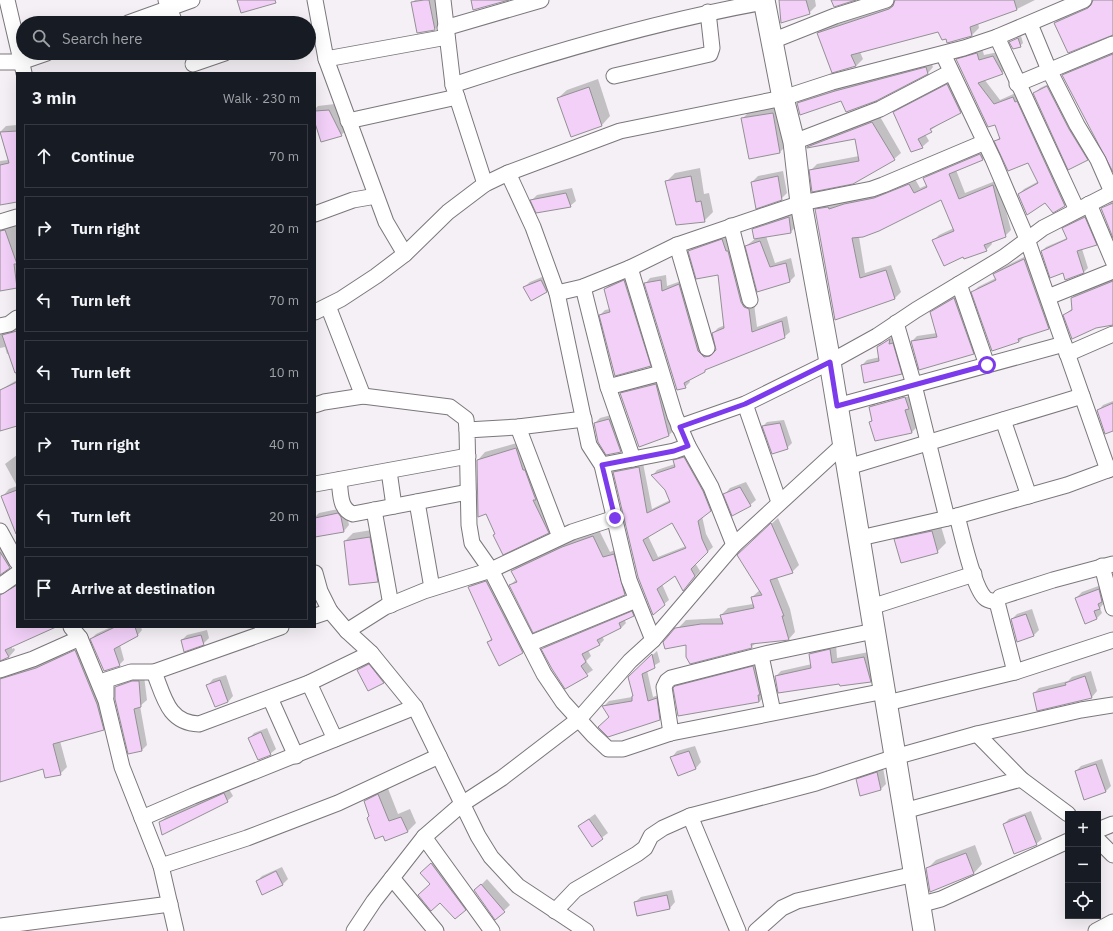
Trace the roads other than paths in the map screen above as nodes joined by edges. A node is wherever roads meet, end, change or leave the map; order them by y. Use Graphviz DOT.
graph roads {
  1 [pos="7,0"];
  2 [pos="192,0"];
  3 [pos="315,0"];
  4 [pos="443,0"];
  5 [pos="538,0"];
  6 [pos="886,0"];
  7 [pos="1084,0"];
  8 [pos="764,1"];
  9 [pos="167,4"];
  10 [pos="708,12"];
  11 [pos="142,16"];
  12 [pos="172,16"];
  13 [pos="314,16"];
  14 [pos="1030,24"];
  15 [pos="316,28"];
  16 [pos="446,33"];
  17 [pos="998,37"];
  18 [pos="16,38"];
  19 [pos="772,41"];
  20 [pos="1113,44"];
  21 [pos="943,54"];
  22 [pos="326,59"];
  23 [pos="36,60"];
  24 [pos="203,60"];
  25 [pos="0,62"];
  26 [pos="193,63"];
  27 [pos="23,68"];
  28 [pos="1049,70"];
  29 [pos="951,72"];
  30 [pos="614,76"];
  31 [pos="1017,84"];
  32 [pos="455,91"];
  33 [pos="784,98"];
  34 [pos="348,121"];
  35 [pos="794,142"];
  36 [pos="985,142"];
  37 [pos="508,173"];
  38 [pos="485,184"];
  39 [pos="1112,192"];
  40 [pos="376,196"];
  41 [pos="801,203"];
  42 [pos="1083,207"];
  43 [pos="316,214"];
  44 [pos="16,217"];
  45 [pos="0,221"];
  46 [pos="731,226"];
  47 [pos="1027,239"];
  48 [pos="677,245"];
  49 [pos="405,254"];
  50 [pos="1113,261"];
  51 [pos="630,268"];
  52 [pos="1113,271"];
  53 [pos="959,284"];
  54 [pos="582,287"];
  55 [pos="557,293"];
  56 [pos="1048,297"];
  57 [pos="750,300"];
  58 [pos="321,309"];
  59 [pos="16,318"];
  60 [pos="896,323"];
  61 [pos="0,326"];
  62 [pos="1113,334"];
  63 [pos="706,348"];
  64 [pos="1065,349"];
  65 [pos="830,362"];
  66 [pos="987,365"];
  67 [pos="660,373"];
  68 [pos="914,385"];
  69 [pos="608,387"];
  70 [pos="363,396"];
  71 [pos="1082,396"];
  72 [pos="745,404"];
  73 [pos="316,405"];
  74 [pos="837,406"];
  75 [pos="584,418"];
  76 [pos="1003,420"];
  77 [pos="518,426"];
  78 [pos="680,427"];
  79 [pos="467,430"];
  80 [pos="928,443"];
  81 [pos="844,444"];
  82 [pos="688,446"];
  83 [pos="468,456"];
  84 [pos="633,459"];
  85 [pos="602,465"];
  86 [pos="848,467"];
  87 [pos="1110,469"];
  88 [pos="389,471"];
  89 [pos="339,480"];
  90 [pos="316,484"];
  91 [pos="468,492"];
  92 [pos="1029,496"];
  93 [pos="417,502"];
  94 [pos="779,502"];
  95 [pos="394,506"];
  96 [pos="374,510"];
  97 [pos="952,517"];
  98 [pos="615,518"];
  99 [pos="0,531"];
  100 [pos="560,537"];
  101 [pos="860,538"];
  102 [pos="734,545"];
  103 [pos="16,558"];
  104 [pos="1108,565"];
  105 [pos="490,570"];
  106 [pos="974,574"];
  107 [pos="16,575"];
  108 [pos="316,577"];
  109 [pos="0,586"];
  110 [pos="432,588"];
  111 [pos="636,600"];
  112 [pos="997,602"];
  113 [pos="391,605"];
  114 [pos="871,607"];
  115 [pos="1113,608"];
  116 [pos="330,611"];
  117 [pos="316,616"];
  118 [pos="278,628"];
  119 [pos="347,631"];
  120 [pos="874,631"];
  121 [pos="75,632"];
  122 [pos="653,640"];
  123 [pos="1113,640"];
  124 [pos="529,644"];
  125 [pos="371,653"];
  126 [pos="761,656"];
  127 [pos="0,670"];
  128 [pos="154,672"];
  129 [pos="1015,672"];
  130 [pos="309,683"];
  131 [pos="886,697"];
  132 [pos="270,698"];
  133 [pos="106,701"];
  134 [pos="1113,705"];
  135 [pos="415,707"];
  136 [pos="772,712"];
  137 [pos="579,719"];
  138 [pos="671,733"];
  139 [pos="977,734"];
  140 [pos="335,739"];
  141 [pos="296,756"];
  142 [pos="439,756"];
  143 [pos="895,757"];
  144 [pos="1021,779"];
  145 [pos="462,804"];
  146 [pos="904,811"];
  147 [pos="1065,812"];
  148 [pos="690,816"];
  149 [pos="142,818"];
  150 [pos="1113,824"];
  151 [pos="1101,829"];
  152 [pos="424,837"];
  153 [pos="1065,842"];
  154 [pos="1101,843"];
  155 [pos="1113,855"];
  156 [pos="161,866"];
  157 [pos="915,874"];
  158 [pos="392,878"];
  159 [pos="170,904"];
  160 [pos="920,905"];
  161 [pos="555,911"];
  162 [pos="1113,922"];
  163 [pos="0,926"];
  164 [pos="176,931"];
  165 [pos="354,931"];
  166 [pos="436,931"];
  167 [pos="492,931"];
  168 [pos="586,931"];
  169 [pos="738,931"];
  170 [pos="756,931"];
  171 [pos="924,931"];
  172 [pos="1096,931"];
  1 -- 18 [label="street"];
  2 -- 9 [label="street"];
  3 -- 13 [label="street"];
  4 -- 16 [label="street"];
  5 -- 16 [label="street"];
  6 -- 19 [label="street"];
  7 -- 14 [label="street"];
  8 -- 10 [label="street"];
  8 -- 19 [label="street"];
  9 -- 11 [label="street"];
  9 -- 12 [label="street"];
  10 -- 30 [label="street"];
  10 -- 32 [label="street"];
  14 -- 17 [label="street"];
  14 -- 28 [label="street"];
  15 -- 22 [label="street"];
  16 -- 22 [label="street"];
  16 -- 32 [label="street"];
  17 -- 21 [label="street"];
  17 -- 31 [label="street"];
  19 -- 33 [label="street"];
  20 -- 28 [label="street"];
  21 -- 29 [label="street"];
  21 -- 33 [label="street"];
  22 -- 34 [label="street"];
  23 -- 27 [label="street"];
  24 -- 26 [label="street"];
  25 -- 27 [label="street"];
  28 -- 31 [label="street"];
  28 -- 39 [label="street"];
  29 -- 35 [label="street"];
  29 -- 36 [label="street"];
  31 -- 42 [label="street"];
  32 -- 34 [label="street"];
  32 -- 38 [label="street"];
  33 -- 35 [label="street"];
  33 -- 37 [label="street"];
  34 -- 40 [label="street"];
  35 -- 41 [label="street"];
  36 -- 41 [label="street"];
  36 -- 47 [label="street"];
  37 -- 38 [label="street"];
  37 -- 55 [label="street"];
  38 -- 49 [label="street"];
  39 -- 42 [label="street"];
  40 -- 43 [label="street"];
  40 -- 49 [label="street"];
  41 -- 46 [label="street"];
  41 -- 65 [label="street"];
  42 -- 47 [label="street"];
  42 -- 50 [label="street"];
  44 -- 45 [label="street"];
  46 -- 48 [label="street"];
  46 -- 57 [label="street"];
  47 -- 53 [label="street"];
  47 -- 56 [label="street"];
  48 -- 51 [label="street"];
  48 -- 63 [label="street"];
  49 -- 58 [label="street"];
  51 -- 54 [label="street"];
  51 -- 67 [label="street"];
  52 -- 56 [label="street"];
  53 -- 60 [label="street"];
  53 -- 66 [label="street"];
  54 -- 55 [label="street"];
  54 -- 69 [label="street"];
  55 -- 75 [label="street"];
  56 -- 64 [label="street"];
  58 -- 70 [label="street"];
  59 -- 61 [label="street"];
  60 -- 65 [label="street"];
  60 -- 68 [label="street"];
  62 -- 64 [label="street"];
  64 -- 66 [label="street"];
  64 -- 71 [label="street"];
  65 -- 72 [label="street"];
  65 -- 74 [label="street"];
  66 -- 68 [label="street"];
  67 -- 69 [label="street"];
  67 -- 78 [label="street"];
  68 -- 74 [label="street"];
  68 -- 80 [label="street"];
  69 -- 84 [label="street"];
  70 -- 73 [label="street"];
  70 -- 79 [label="street"];
  71 -- 76 [label="street"];
  71 -- 87 [label="street"];
  72 -- 78 [label="street"];
  72 -- 94 [label="street"];
  74 -- 81 [label="street"];
  75 -- 77 [label="street"];
  75 -- 85 [label="street"];
  76 -- 80 [label="street"];
  76 -- 92 [label="street"];
  77 -- 79 [label="street"];
  77 -- 100 [label="street"];
  78 -- 82 [label="street"];
  79 -- 83 [label="street"];
  80 -- 86 [label="street"];
  80 -- 97 [label="street"];
  81 -- 86 [label="street"];
  81 -- 94 [label="street"];
  82 -- 84 [label="street"];
  82 -- 102 [label="street"];
  83 -- 88 [label="street"];
  83 -- 91 [label="street"];
  84 -- 85 [label="street"];
  85 -- 98 [label="street"];
  86 -- 101 [label="street"];
  87 -- 92 [label="street"];
  88 -- 89 [label="street"];
  88 -- 95 [label="street"];
  89 -- 90 [label="street"];
  89 -- 96 [label="street"];
  91 -- 93 [label="street"];
  91 -- 105 [label="street"];
  92 -- 97 [label="street"];
  93 -- 95 [label="street"];
  93 -- 110 [label="street"];
  94 -- 102 [label="street"];
  95 -- 96 [label="street"];
  96 -- 113 [label="street"];
  97 -- 101 [label="street"];
  97 -- 106 [label="street"];
  98 -- 100 [label="street"];
  98 -- 111 [label="street"];
  99 -- 103 [label="street"];
  100 -- 105 [label="street"];
  101 -- 114 [label="street"];
  102 -- 122 [label="street"];
  104 -- 112 [label="street"];
  104 -- 115 [label="street"];
  105 -- 110 [label="street"];
  105 -- 124 [label="street"];
  106 -- 112 [label="street"];
  106 -- 114 [label="street"];
  107 -- 109 [label="street"];
  108 -- 116 [label="street"];
  110 -- 113 [label="street"];
  111 -- 122 [label="street"];
  111 -- 124 [label="street"];
  112 -- 129 [label="street"];
  113 -- 119 [label="street"];
  114 -- 120 [label="street"];
  116 -- 117 [label="street"];
  116 -- 119 [label="street"];
  118 -- 128 [label="street"];
  119 -- 125 [label="street"];
  120 -- 126 [label="street"];
  120 -- 131 [label="street"];
  121 -- 127 [label="street"];
  121 -- 133 [label="street"];
  122 -- 137 [label="street"];
  123 -- 129 [label="street"];
  124 -- 137 [label="street"];
  125 -- 130 [label="street"];
  125 -- 135 [label="street"];
  126 -- 136 [label="street"];
  126 -- 138 [label="street"];
  128 -- 132 [label="street"];
  128 -- 133 [label="street"];
  129 -- 131 [label="street"];
  130 -- 132 [label="street"];
  130 -- 140 [label="street"];
  131 -- 136 [label="street"];
  131 -- 143 [label="street"];
  132 -- 141 [label="street"];
  133 -- 149 [label="street"];
  134 -- 139 [label="street"];
  135 -- 140 [label="street"];
  135 -- 142 [label="street"];
  136 -- 138 [label="street"];
  137 -- 138 [label="street"];
  137 -- 145 [label="street"];
  139 -- 143 [label="street"];
  139 -- 144 [label="street"];
  140 -- 141 [label="street"];
  141 -- 149 [label="street"];
  142 -- 145 [label="street"];
  142 -- 156 [label="street"];
  143 -- 146 [label="street"];
  143 -- 148 [label="street"];
  144 -- 146 [label="street"];
  144 -- 147 [label="street"];
  145 -- 152 [label="street"];
  145 -- 161 [label="street"];
  146 -- 157 [label="street"];
  148 -- 161 [label="street"];
  148 -- 169 [label="street"];
  149 -- 156 [label="street"];
  150 -- 151 [label="street"];
  152 -- 158 [label="street"];
  152 -- 167 [label="street"];
  153 -- 160 [label="street"];
  154 -- 155 [label="street"];
  156 -- 159 [label="street"];
  157 -- 160 [label="street"];
  157 -- 170 [label="street"];
  158 -- 165 [label="street"];
  158 -- 166 [label="street"];
  159 -- 163 [label="street"];
  159 -- 164 [label="street"];
  160 -- 171 [label="street"];
  161 -- 168 [label="street"];
  162 -- 172 [label="street"];
}
